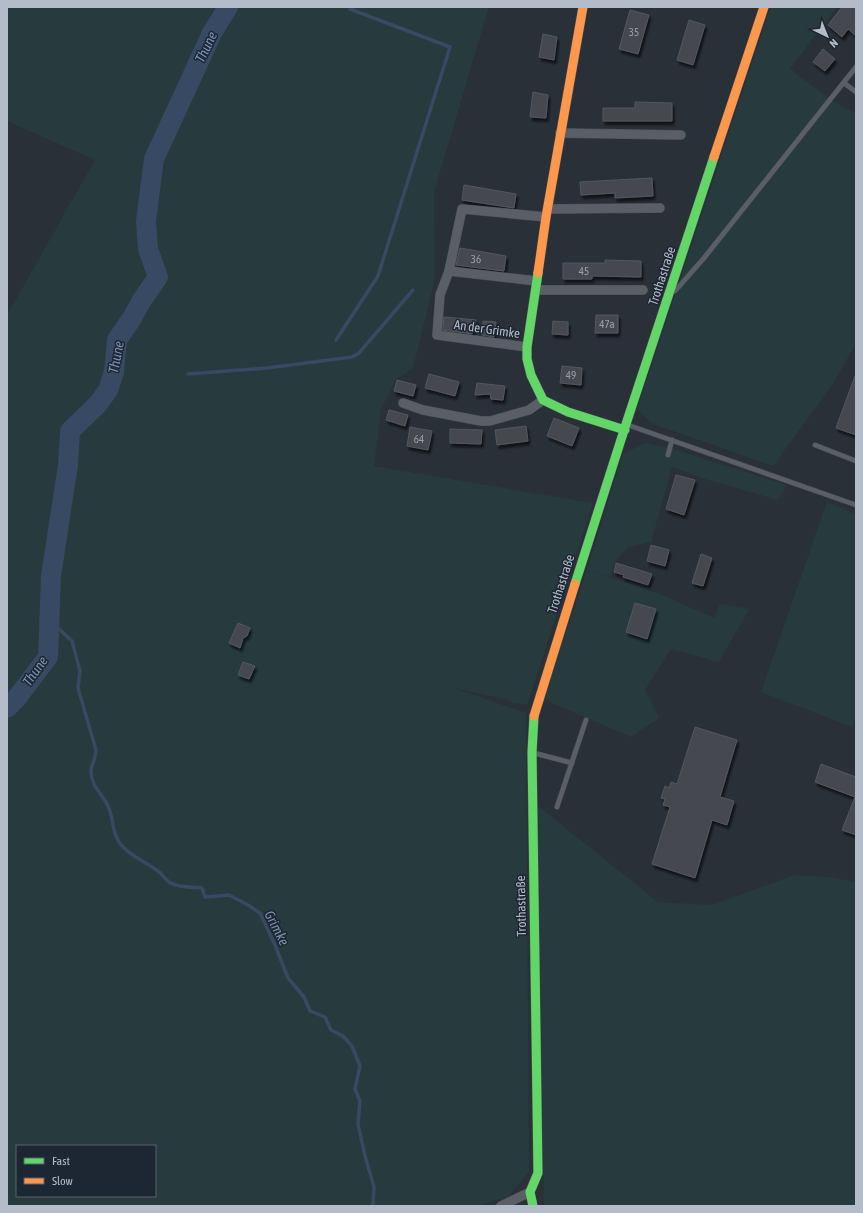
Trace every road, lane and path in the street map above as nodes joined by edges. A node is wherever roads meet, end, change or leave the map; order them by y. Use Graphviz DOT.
graph roads {
  1 [pos="583,7"];
  2 [pos="764,7"];
  3 [pos="856,67"];
  4 [pos="844,83"];
  5 [pos="856,92"];
  6 [pos="560,133"];
  7 [pos="681,134"];
  8 [pos="660,208"];
  9 [pos="547,213"];
  10 [pos="448,271"];
  11 [pos="537,286"];
  12 [pos="643,290"];
  13 [pos="668,298"];
  14 [pos="527,347"];
  15 [pos="543,400"];
  16 [pos="403,404"];
  17 [pos="625,427"];
  18 [pos="672,440"];
  19 [pos="815,445"];
  20 [pos="668,455"];
  21 [pos="856,462"];
  22 [pos="856,505"];
  23 [pos="586,720"];
  24 [pos="532,752"];
  25 [pos="572,763"];
  26 [pos="557,807"];
  27 [pos="530,1192"];
  28 [pos="501,1206"];
  29 [pos="533,1206"];
  1 -- 6 [label="street, An der Grimke"];
  2 -- 13 [label="street, Trothastraße"];
  3 -- 4 [label="lane"];
  4 -- 5 [label="lane"];
  4 -- 13 [label="lane"];
  6 -- 7 [label="street"];
  6 -- 9 [label="street, An der Grimke"];
  8 -- 9 [label="street, An der Grimke"];
  9 -- 10 [label="street, An der Grimke"];
  9 -- 11 [label="street, An der Grimke"];
  10 -- 11 [label="street"];
  10 -- 14 [label="street, An der Grimke"];
  11 -- 12 [label="street"];
  11 -- 14 [label="street, An der Grimke"];
  13 -- 17 [label="street, Trothastraße"];
  14 -- 15 [label="street, An der Grimke"];
  15 -- 16 [label="street"];
  15 -- 17 [label="street"];
  17 -- 18 [label="lane"];
  17 -- 24 [label="street, Trothastraße"];
  18 -- 20 [label="lane"];
  18 -- 22 [label="lane"];
  19 -- 21 [label="lane"];
  23 -- 25 [label="lane"];
  24 -- 25 [label="lane"];
  24 -- 27 [label="street, Trothastraße"];
  25 -- 26 [label="lane"];
  27 -- 28 [label="street"];
  27 -- 29 [label="street"];
}
